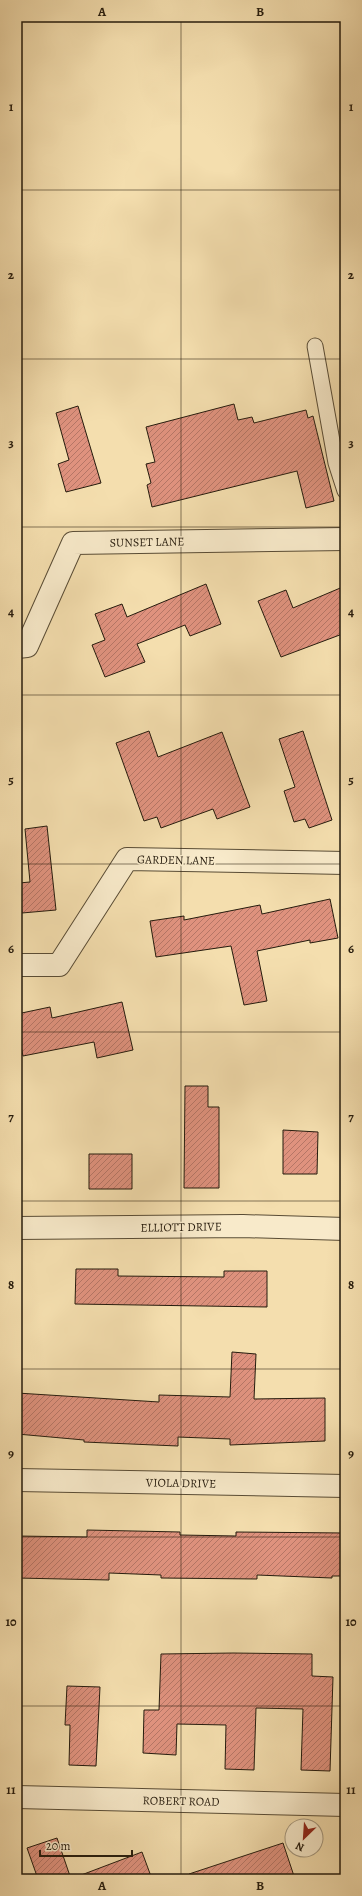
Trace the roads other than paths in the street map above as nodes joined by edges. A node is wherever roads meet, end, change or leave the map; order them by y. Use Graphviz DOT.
graph roads {
  1 [pos="314,346"];
  2 [pos="345,491"];
  3 [pos="345,539"];
  4 [pos="17,647"];
  5 [pos="345,862"];
  6 [pos="17,965"];
  7 [pos="17,1228"];
  8 [pos="345,1229"];
  9 [pos="17,1480"];
  10 [pos="345,1486"];
  11 [pos="17,1796"];
  12 [pos="345,1805"];
  1 -- 2 [label="lane"];
  3 -- 4 [label="street, SUNSET LANE"];
  5 -- 6 [label="street, GARDEN LANE"];
  7 -- 8 [label="street, ELLIOTT DRIVE"];
  9 -- 10 [label="street, VIOLA DRIVE"];
  11 -- 12 [label="street, ROBERT ROAD"];
}
